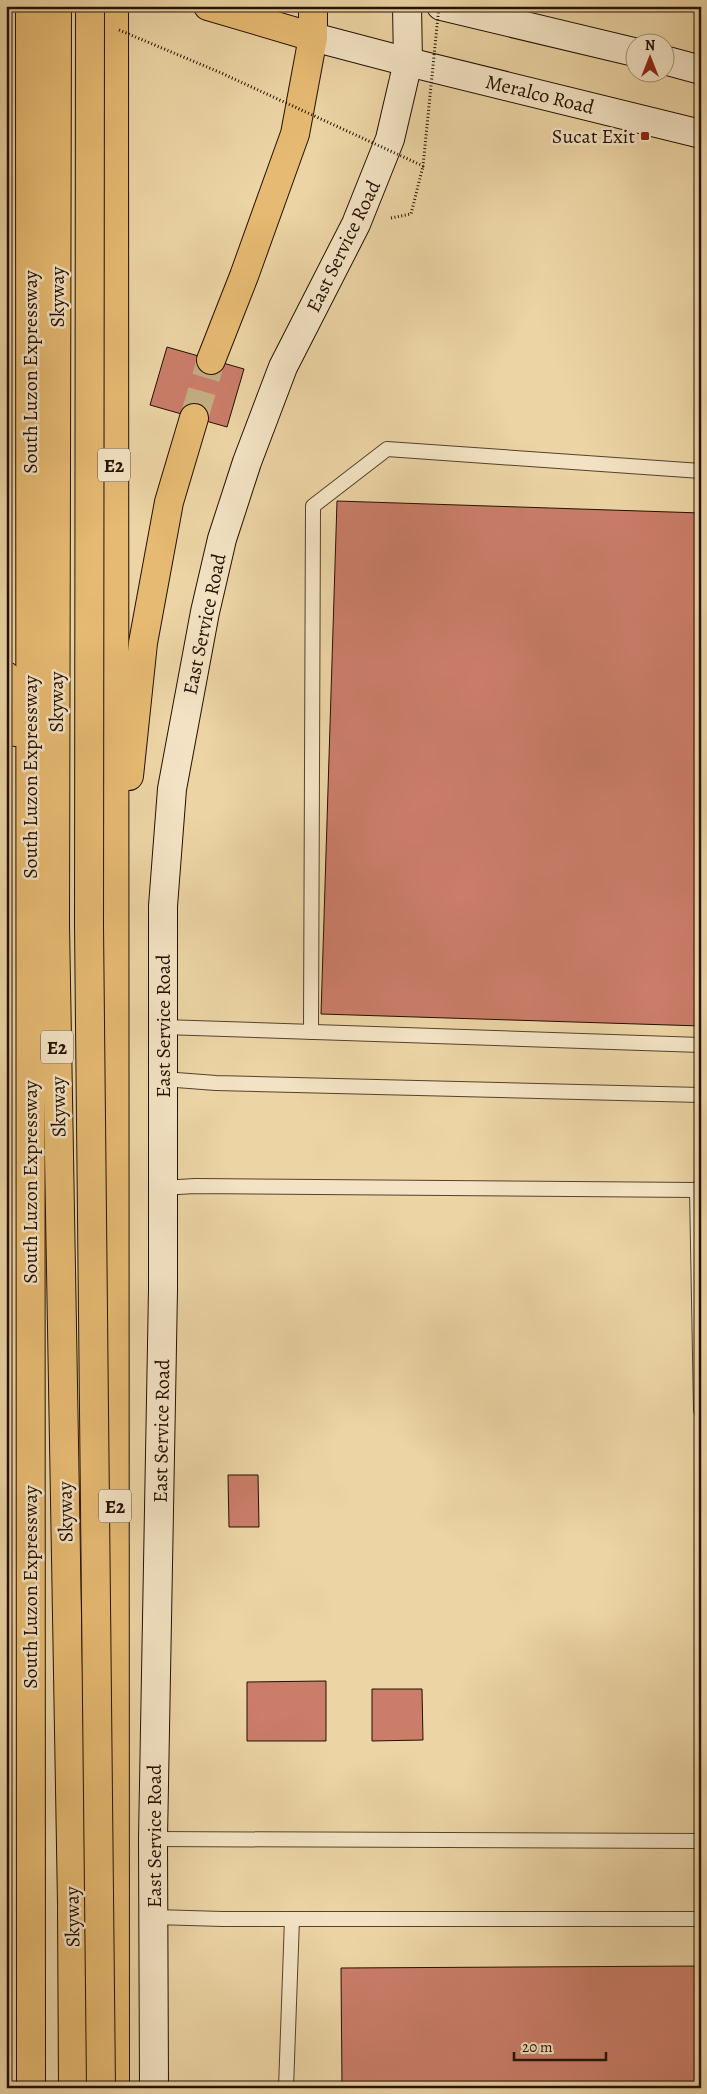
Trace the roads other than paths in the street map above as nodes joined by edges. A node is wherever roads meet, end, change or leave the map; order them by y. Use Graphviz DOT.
graph roads {
  1 [pos="30,6"];
  2 [pos="57,6"];
  3 [pos="90,6"];
  4 [pos="208,6"];
  5 [pos="313,6"];
  6 [pos="406,6"];
  7 [pos="440,6"];
  8 [pos="116,18"];
  9 [pos="313,37"];
  10 [pos="624,50"];
  11 [pos="408,62"];
  12 [pos="674,63"];
  13 [pos="701,70"];
  14 [pos="701,134"];
  15 [pos="211,360"];
  16 [pos="194,418"];
  17 [pos="701,471"];
  18 [pos="6,676"];
  19 [pos="114,924"];
  20 [pos="30,938"];
  21 [pos="163,1027"];
  22 [pos="311,1032"];
  23 [pos="701,1045"];
  24 [pos="164,1079"];
  25 [pos="701,1095"];
  26 [pos="162,1188"];
  27 [pos="699,1188"];
  28 [pos="701,1410"];
  29 [pos="153,1839"];
  30 [pos="701,1841"];
  31 [pos="154,1917"];
  32 [pos="292,1920"];
  33 [pos="701,1920"];
  34 [pos="31,2088"];
  35 [pos="73,2088"];
  36 [pos="101,2088"];
  37 [pos="115,2088"];
  38 [pos="154,2088"];
  39 [pos="286,2088"];
  1 -- 20 [label="main road, South Luzon Expressway / E2"];
  2 -- 35 [label="main road, Skyway / E2"];
  3 -- 36 [label="main road, Skyway / E2, bridge"];
  4 -- 9 [label="main road"];
  5 -- 9 [label="main road"];
  6 -- 11 [label="main road, East Service Road"];
  7 -- 10 [label="main road"];
  8 -- 19 [label="main road, E2"];
  9 -- 11 [label="main road, Meralco Road"];
  9 -- 15 [label="main road"];
  11 -- 14 [label="main road, Meralco Road"];
  11 -- 21 [label="main road, East Service Road"];
  12 -- 13 [label="main road"];
  16 -- 19 [label="main road"];
  17 -- 22 [label="lane"];
  18 -- 20 [label="main road"];
  19 -- 37 [label="main road, E2"];
  20 -- 34 [label="main road, South Luzon Expressway / E2"];
  21 -- 22 [label="lane"];
  21 -- 24 [label="main road, East Service Road"];
  22 -- 23 [label="lane"];
  24 -- 25 [label="lane"];
  24 -- 26 [label="main road, East Service Road"];
  26 -- 27 [label="lane"];
  26 -- 29 [label="main road, East Service Road"];
  27 -- 28 [label="lane"];
  29 -- 30 [label="lane"];
  29 -- 31 [label="main road, East Service Road"];
  31 -- 32 [label="lane"];
  31 -- 38 [label="main road, East Service Road"];
  32 -- 33 [label="lane"];
  32 -- 39 [label="lane"];
}
